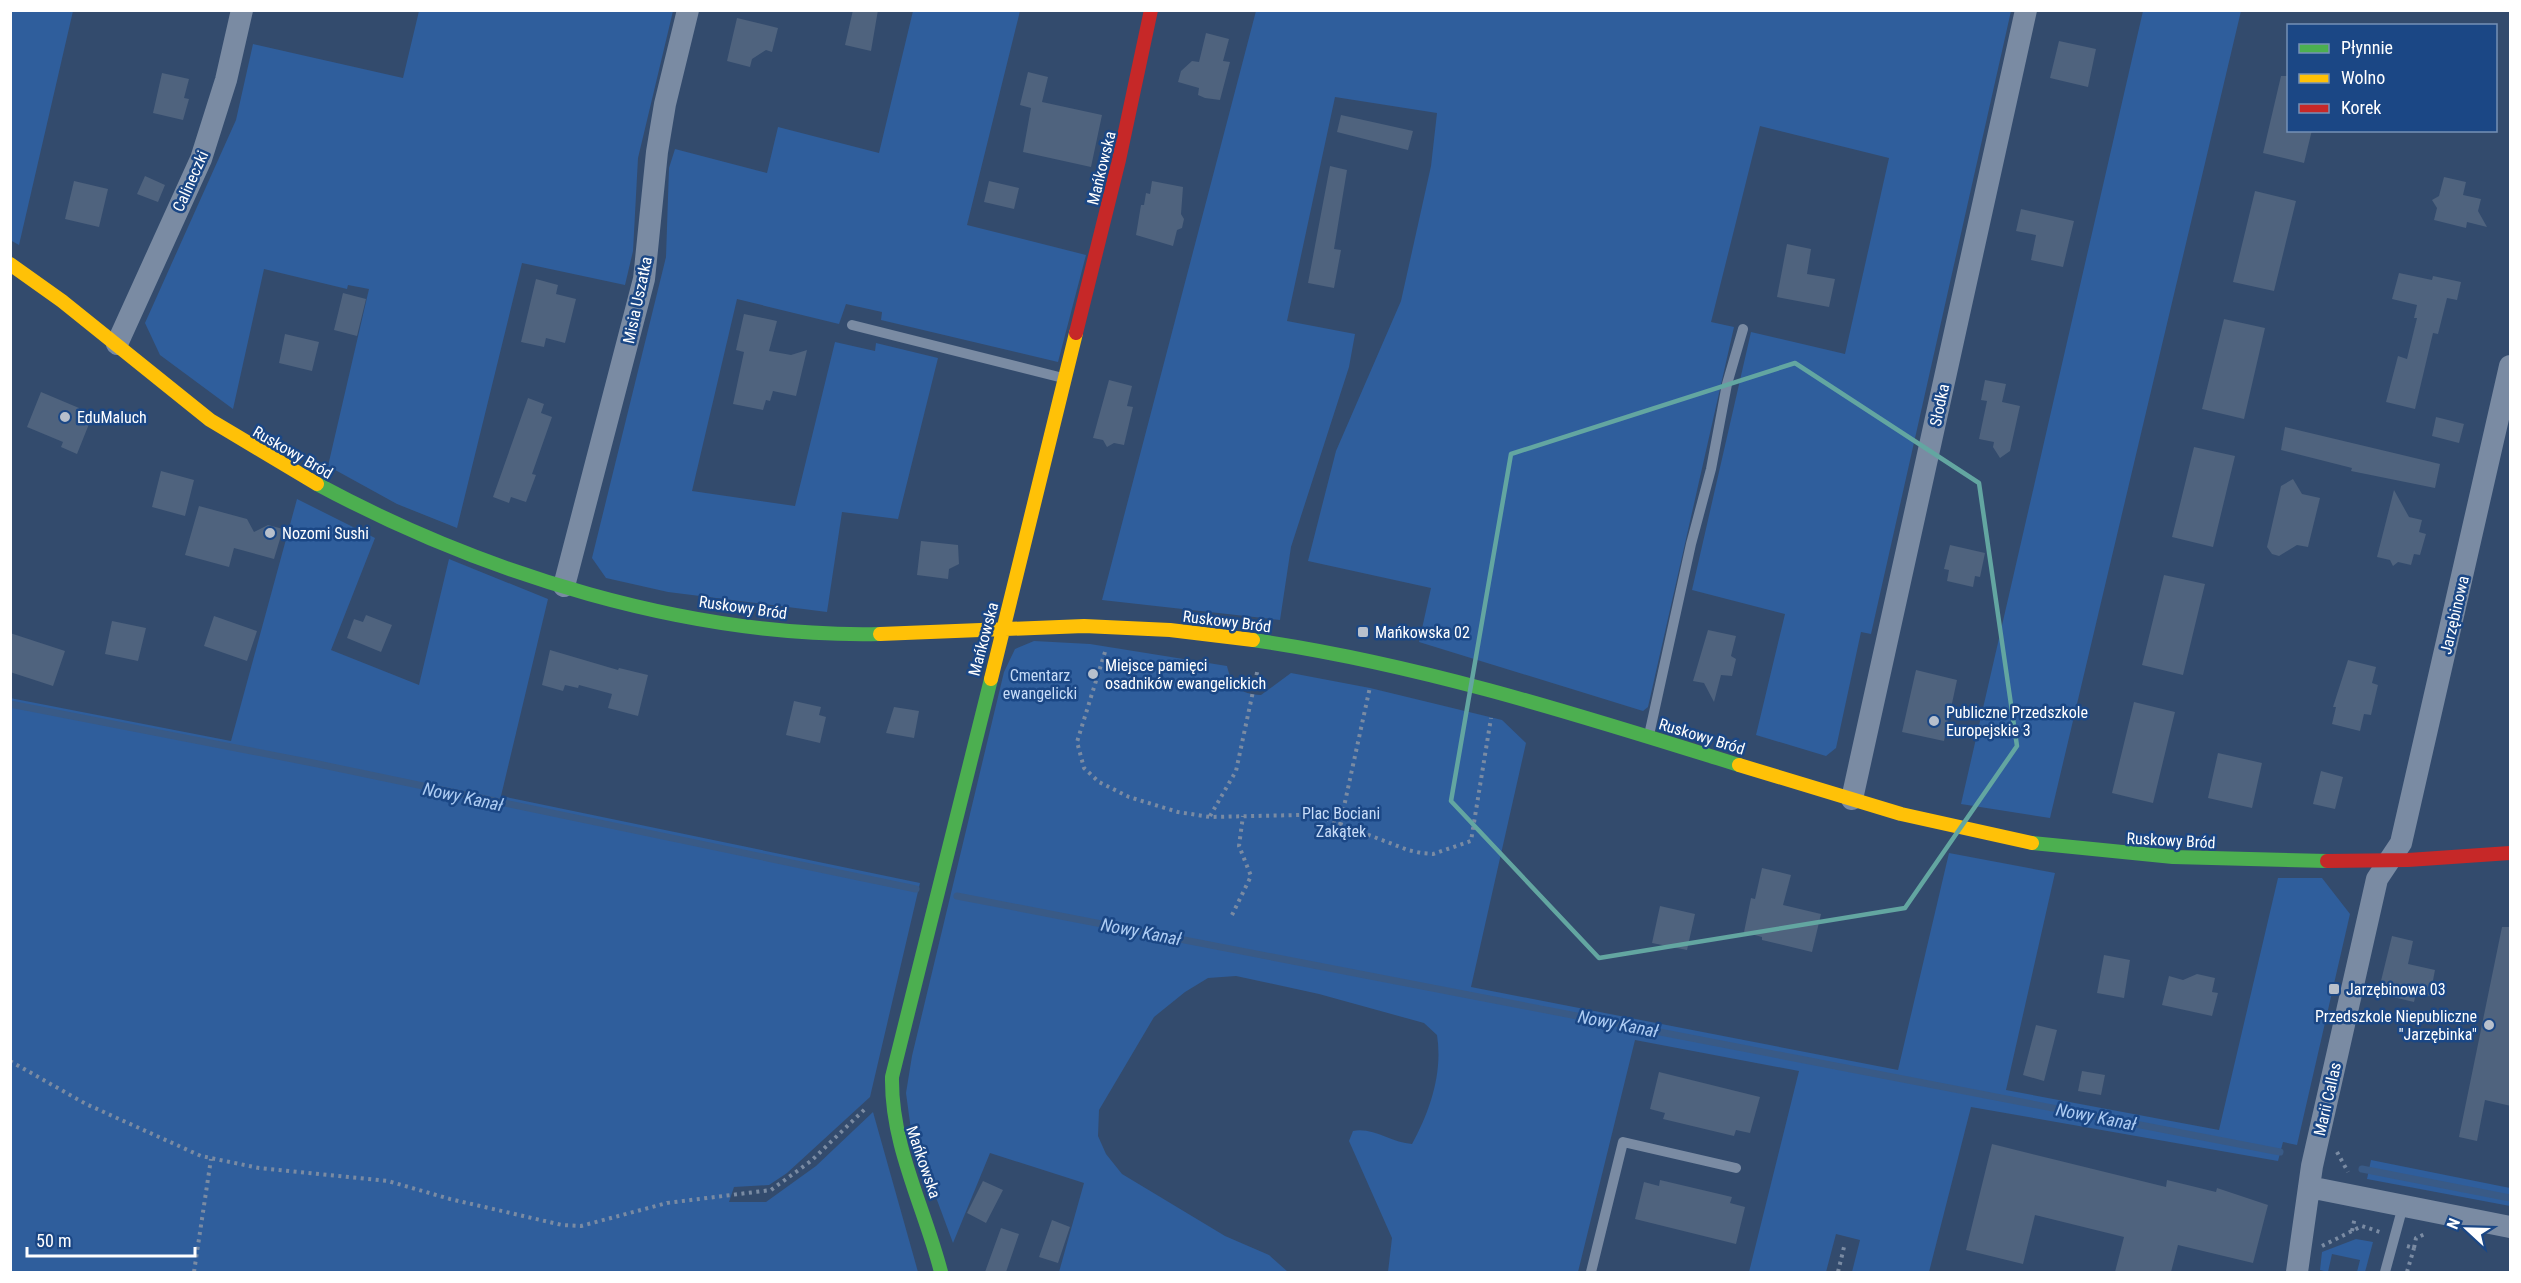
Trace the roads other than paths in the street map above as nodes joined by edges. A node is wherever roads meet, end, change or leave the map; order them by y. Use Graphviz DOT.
graph roads {
  1 [pos="242,10"];
  2 [pos="688,10"];
  3 [pos="2026,10"];
  4 [pos="1146,12"];
  5 [pos="10,264"];
  6 [pos="852,325"];
  7 [pos="1743,329"];
  8 [pos="117,344"];
  9 [pos="2511,366"];
  10 [pos="1066,379"];
  11 [pos="564,586"];
  12 [pos="1003,629"];
  13 [pos="1649,737"];
  14 [pos="1852,799"];
  15 [pos="2511,853"];
  16 [pos="2388,861"];
  17 [pos="1736,1168"];
  18 [pos="2309,1187"];
  19 [pos="2403,1206"];
  20 [pos="2511,1227"];
  21 [pos="941,1272"];
  22 [pos="1591,1272"];
  23 [pos="2297,1272"];
  24 [pos="2385,1272"];
  1 -- 8 [label="street, Calineczki"];
  2 -- 11 [label="street, Misia Uszatka"];
  3 -- 14 [label="street, Słodka"];
  4 -- 10 [label="street, Mańkowska"];
  5 -- 8 [label="street, Ruskowy Bród"];
  6 -- 10 [label="lane"];
  7 -- 13 [label="lane"];
  8 -- 11 [label="street, Ruskowy Bród"];
  9 -- 16 [label="street, Jarzębinowa"];
  10 -- 12 [label="street, Mańkowska"];
  11 -- 12 [label="street, Ruskowy Bród"];
  12 -- 13 [label="street, Ruskowy Bród"];
  12 -- 21 [label="street, Mańkowska"];
  13 -- 14 [label="street, Ruskowy Bród"];
  14 -- 16 [label="street, Ruskowy Bród"];
  15 -- 16 [label="street, Ruskowy Bród"];
  16 -- 18 [label="street, Marii Callas"];
  17 -- 22 [label="lane"];
  18 -- 19 [label="street"];
  18 -- 23 [label="street, Marii Callas"];
  19 -- 20 [label="street"];
  19 -- 24 [label="lane"];
}
